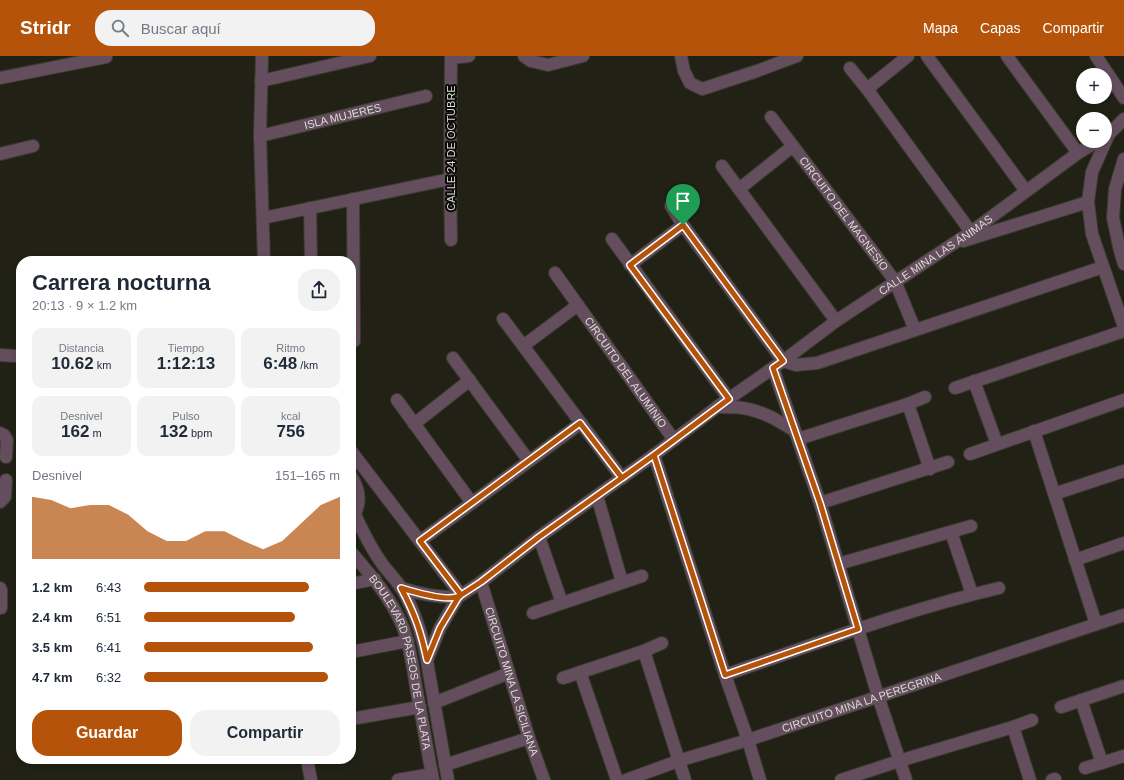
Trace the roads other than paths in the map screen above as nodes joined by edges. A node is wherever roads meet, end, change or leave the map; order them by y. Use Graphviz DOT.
graph roads {
  1 [pos="262,56"];
  2 [pos="370,56"];
  3 [pos="469,56"];
  4 [pos="524,56"];
  5 [pos="583,56"];
  6 [pos="681,56"];
  7 [pos="797,56"];
  8 [pos="908,56"];
  9 [pos="927,56"];
  10 [pos="1007,56"];
  11 [pos="1096,56"];
  12 [pos="106,57"];
  13 [pos="451,57"];
  14 [pos="850,68"];
  15 [pos="0,78"];
  16 [pos="261,81"];
  17 [pos="867,89"];
  18 [pos="426,96"];
  19 [pos="1124,98"];
  20 [pos="771,117"];
  21 [pos="1124,119"];
  22 [pos="1112,130"];
  23 [pos="260,136"];
  24 [pos="33,146"];
  25 [pos="793,146"];
  26 [pos="1086,148"];
  27 [pos="1102,148"];
  28 [pos="1078,153"];
  29 [pos="0,154"];
  30 [pos="1124,159"];
  31 [pos="722,166"];
  32 [pos="450,179"];
  33 [pos="739,189"];
  34 [pos="1026,191"];
  35 [pos="354,200"];
  36 [pos="1088,202"];
  37 [pos="671,206"];
  38 [pos="310,208"];
  39 [pos="263,218"];
  40 [pos="683,225"];
  41 [pos="971,232"];
  42 [pos="612,239"];
  43 [pos="451,240"];
  44 [pos="951,245"];
  45 [pos="264,256"];
  46 [pos="311,256"];
  47 [pos="354,256"];
  48 [pos="1124,264"];
  49 [pos="630,265"];
  50 [pos="1103,268"];
  51 [pos="555,273"];
  52 [pos="896,281"];
  53 [pos="578,305"];
  54 [pos="503,319"];
  55 [pos="836,321"];
  56 [pos="1124,327"];
  57 [pos="915,330"];
  58 [pos="1124,330"];
  59 [pos="523,346"];
  60 [pos="0,355"];
  61 [pos="16,356"];
  62 [pos="453,358"];
  63 [pos="778,365"];
  64 [pos="470,380"];
  65 [pos="974,381"];
  66 [pos="955,388"];
  67 [pos="925,397"];
  68 [pos="729,399"];
  69 [pos="397,400"];
  70 [pos="1124,400"];
  71 [pos="908,404"];
  72 [pos="717,407"];
  73 [pos="580,423"];
  74 [pos="414,424"];
  75 [pos="1034,431"];
  76 [pos="2,434"];
  77 [pos="797,435"];
  78 [pos="674,440"];
  79 [pos="997,444"];
  80 [pos="970,454"];
  81 [pos="654,455"];
  82 [pos="6,457"];
  83 [pos="356,458"];
  84 [pos="530,461"];
  85 [pos="948,462"];
  86 [pos="930,469"];
  87 [pos="1124,471"];
  88 [pos="622,478"];
  89 [pos="6,480"];
  90 [pos="356,483"];
  91 [pos="1054,494"];
  92 [pos="597,496"];
  93 [pos="0,502"];
  94 [pos="472,503"];
  95 [pos="820,503"];
  96 [pos="356,510"];
  97 [pos="356,523"];
  98 [pos="971,526"];
  99 [pos="952,532"];
  100 [pos="539,537"];
  101 [pos="420,541"];
  102 [pos="1124,544"];
  103 [pos="356,558"];
  104 [pos="1076,560"];
  105 [pos="838,564"];
  106 [pos="642,576"];
  107 [pos="375,579"];
  108 [pos="481,582"];
  109 [pos="622,582"];
  110 [pos="356,583"];
  111 [pos="0,588"];
  112 [pos="401,588"];
  113 [pos="999,588"];
  114 [pos="972,594"];
  115 [pos="460,596"];
  116 [pos="562,603"];
  117 [pos="1,608"];
  118 [pos="533,613"];
  119 [pos="1124,615"];
  120 [pos="1096,624"];
  121 [pos="858,629"];
  122 [pos="408,641"];
  123 [pos="662,643"];
  124 [pos="356,651"];
  125 [pos="644,651"];
  126 [pos="427,660"];
  127 [pos="509,672"];
  128 [pos="580,672"];
  129 [pos="429,674"];
  130 [pos="725,675"];
  131 [pos="415,676"];
  132 [pos="563,678"];
  133 [pos="1124,686"];
  134 [pos="878,696"];
  135 [pos="1081,700"];
  136 [pos="434,703"];
  137 [pos="420,707"];
  138 [pos="1061,707"];
  139 [pos="356,718"];
  140 [pos="1032,720"];
  141 [pos="1013,727"];
  142 [pos="529,738"];
  143 [pos="748,740"];
  144 [pos="1124,756"];
  145 [pos="899,760"];
  146 [pos="678,761"];
  147 [pos="1102,763"];
  148 [pos="308,764"];
  149 [pos="445,765"];
  150 [pos="1085,768"];
  151 [pos="432,777"];
  152 [pos="311,780"];
  153 [pos="398,780"];
  154 [pos="448,780"];
  155 [pos="544,780"];
  156 [pos="617,780"];
  157 [pos="626,780"];
  158 [pos="685,780"];
  159 [pos="760,780"];
  160 [pos="841,780"];
  161 [pos="906,780"];
  162 [pos="1030,780"];
  1 -- 16 [label="street"];
  2 -- 16 [label="street"];
  3 -- 13 [label="street"];
  4 -- 5 [label="street"];
  6 -- 7 [label="street"];
  8 -- 17 [label="street"];
  9 -- 34 [label="street"];
  10 -- 28 [label="street"];
  11 -- 19 [label="street"];
  12 -- 15 [label="street"];
  13 -- 32 [label="street, CALLE 24 DE OCTUBRE"];
  14 -- 17 [label="street"];
  16 -- 23 [label="street"];
  17 -- 41 [label="street"];
  18 -- 23 [label="street, ISLA MUJERES"];
  20 -- 25 [label="street, CIRCUITO DEL MAGNESIO"];
  21 -- 22 [label="street"];
  23 -- 39 [label="street"];
  24 -- 29 [label="street"];
  25 -- 33 [label="street, CIRCUITO DEL MAGNESIO"];
  25 -- 52 [label="street, CIRCUITO DEL MAGNESIO"];
  26 -- 28 [label="street, CALLE MINA LAS ÁNIMAS"];
  27 -- 36 [label="street"];
  28 -- 34 [label="street, CALLE MINA LAS ÁNIMAS"];
  30 -- 48 [label="street"];
  31 -- 33 [label="street"];
  32 -- 35 [label="street"];
  32 -- 43 [label="street, CALLE 24 DE OCTUBRE"];
  33 -- 55 [label="street"];
  34 -- 41 [label="street, CALLE MINA LAS ÁNIMAS"];
  35 -- 38 [label="street"];
  35 -- 47 [label="street"];
  36 -- 44 [label="street"];
  36 -- 50 [label="street"];
  37 -- 40 [label="street"];
  38 -- 39 [label="street"];
  38 -- 46 [label="street"];
  39 -- 45 [label="street"];
  40 -- 49 [label="street"];
  40 -- 63 [label="street"];
  41 -- 44 [label="street, CALLE MINA LAS ÁNIMAS"];
  42 -- 49 [label="street"];
  44 -- 52 [label="street, CALLE MINA LAS ÁNIMAS"];
  49 -- 68 [label="street"];
  50 -- 56 [label="street"];
  50 -- 57 [label="street"];
  51 -- 53 [label="street, CIRCUITO DEL ALUMINIO"];
  52 -- 55 [label="street, CALLE MINA LAS ÁNIMAS"];
  52 -- 57 [label="street, CIRCUITO DEL MAGNESIO"];
  53 -- 59 [label="street, CIRCUITO DEL ALUMINIO"];
  53 -- 78 [label="street, CIRCUITO DEL ALUMINIO"];
  54 -- 59 [label="street"];
  55 -- 63 [label="street, CALLE MINA LAS ÁNIMAS"];
  57 -- 63 [label="street"];
  58 -- 65 [label="street"];
  59 -- 73 [label="street"];
  60 -- 61 [label="street"];
  62 -- 64 [label="street"];
  63 -- 68 [label="street, CALLE MINA LAS ÁNIMAS"];
  63 -- 77 [label="street"];
  64 -- 74 [label="street"];
  64 -- 84 [label="street"];
  65 -- 66 [label="street"];
  65 -- 79 [label="street"];
  67 -- 71 [label="street"];
  68 -- 72 [label="street, CALLE MINA LAS ÁNIMAS"];
  69 -- 74 [label="street"];
  70 -- 75 [label="street"];
  71 -- 77 [label="street"];
  71 -- 86 [label="street"];
  72 -- 77 [label="street"];
  72 -- 78 [label="street, CALLE MINA LAS ÁNIMAS"];
  73 -- 84 [label="street"];
  73 -- 88 [label="street"];
  74 -- 94 [label="street"];
  75 -- 79 [label="street"];
  75 -- 91 [label="street"];
  76 -- 82 [label="street"];
  77 -- 95 [label="street"];
  78 -- 81 [label="street, CALLE MINA LAS ÁNIMAS"];
  79 -- 80 [label="street"];
  81 -- 88 [label="street, CALLE MINA LAS ÁNIMAS"];
  81 -- 130 [label="street"];
  83 -- 101 [label="street"];
  84 -- 94 [label="street"];
  85 -- 86 [label="street"];
  86 -- 95 [label="street"];
  87 -- 91 [label="street"];
  88 -- 92 [label="street, CALLE MINA LAS ÁNIMAS"];
  89 -- 93 [label="street"];
  90 -- 96 [label="street"];
  91 -- 104 [label="street"];
  92 -- 100 [label="street, CALLE MINA LAS ÁNIMAS"];
  92 -- 109 [label="street"];
  94 -- 101 [label="street"];
  95 -- 105 [label="street"];
  97 -- 112 [label="street, BOULEVARD PASEOS DE LA PLATA"];
  98 -- 99 [label="street"];
  99 -- 105 [label="street"];
  99 -- 114 [label="street"];
  100 -- 108 [label="street, CALLE MINA LAS ÁNIMAS"];
  100 -- 116 [label="street"];
  101 -- 115 [label="street"];
  102 -- 104 [label="street"];
  103 -- 107 [label="street, BOULEVARD PASEOS DE LA PLATA"];
  104 -- 120 [label="street"];
  105 -- 121 [label="street"];
  106 -- 109 [label="street"];
  107 -- 110 [label="street"];
  107 -- 122 [label="street, BOULEVARD PASEOS DE LA PLATA"];
  108 -- 115 [label="street, CALLE MINA LAS ÁNIMAS"];
  108 -- 127 [label="street, CIRCUITO MINA LA SICILIANA"];
  109 -- 116 [label="street"];
  111 -- 117 [label="street"];
  112 -- 115 [label="street"];
  112 -- 126 [label="street, BOULEVARD PASEOS DE LA PLATA"];
  113 -- 114 [label="street"];
  114 -- 121 [label="street"];
  115 -- 126 [label="street, CALLE MINA LAS ÁNIMAS"];
  116 -- 118 [label="street"];
  119 -- 120 [label="street, CIRCUITO MINA LA PEREGRINA"];
  120 -- 134 [label="street, CIRCUITO MINA LA PEREGRINA"];
  121 -- 130 [label="street"];
  121 -- 134 [label="street"];
  122 -- 124 [label="street"];
  122 -- 131 [label="street, BOULEVARD PASEOS DE LA PLATA"];
  123 -- 125 [label="street"];
  125 -- 128 [label="street"];
  125 -- 146 [label="street"];
  126 -- 129 [label="street, BOULEVARD PASEOS DE LA PLATA"];
  127 -- 136 [label="street"];
  127 -- 142 [label="street, CIRCUITO MINA LA SICILIANA"];
  128 -- 132 [label="street"];
  128 -- 156 [label="street"];
  129 -- 131 [label="street"];
  129 -- 136 [label="street, BOULEVARD PASEOS DE LA PLATA"];
  130 -- 143 [label="street"];
  131 -- 137 [label="street, BOULEVARD PASEOS DE LA PLATA"];
  133 -- 135 [label="street"];
  134 -- 143 [label="street, CIRCUITO MINA LA PEREGRINA"];
  134 -- 145 [label="street"];
  135 -- 138 [label="street"];
  135 -- 147 [label="street"];
  136 -- 149 [label="street, BOULEVARD PASEOS DE LA PLATA"];
  137 -- 139 [label="street"];
  137 -- 151 [label="street, BOULEVARD PASEOS DE LA PLATA"];
  140 -- 141 [label="street"];
  141 -- 145 [label="street"];
  141 -- 162 [label="street"];
  142 -- 149 [label="street"];
  142 -- 155 [label="street, CIRCUITO MINA LA SICILIANA"];
  143 -- 146 [label="street, CIRCUITO MINA LA PEREGRINA"];
  143 -- 159 [label="street"];
  144 -- 147 [label="street"];
  145 -- 160 [label="street"];
  145 -- 161 [label="street"];
  146 -- 157 [label="street, CIRCUITO MINA LA PEREGRINA"];
  146 -- 158 [label="street"];
  147 -- 150 [label="street"];
  148 -- 152 [label="street"];
  149 -- 154 [label="street, BOULEVARD PASEOS DE LA PLATA"];
  151 -- 153 [label="street"];
}
